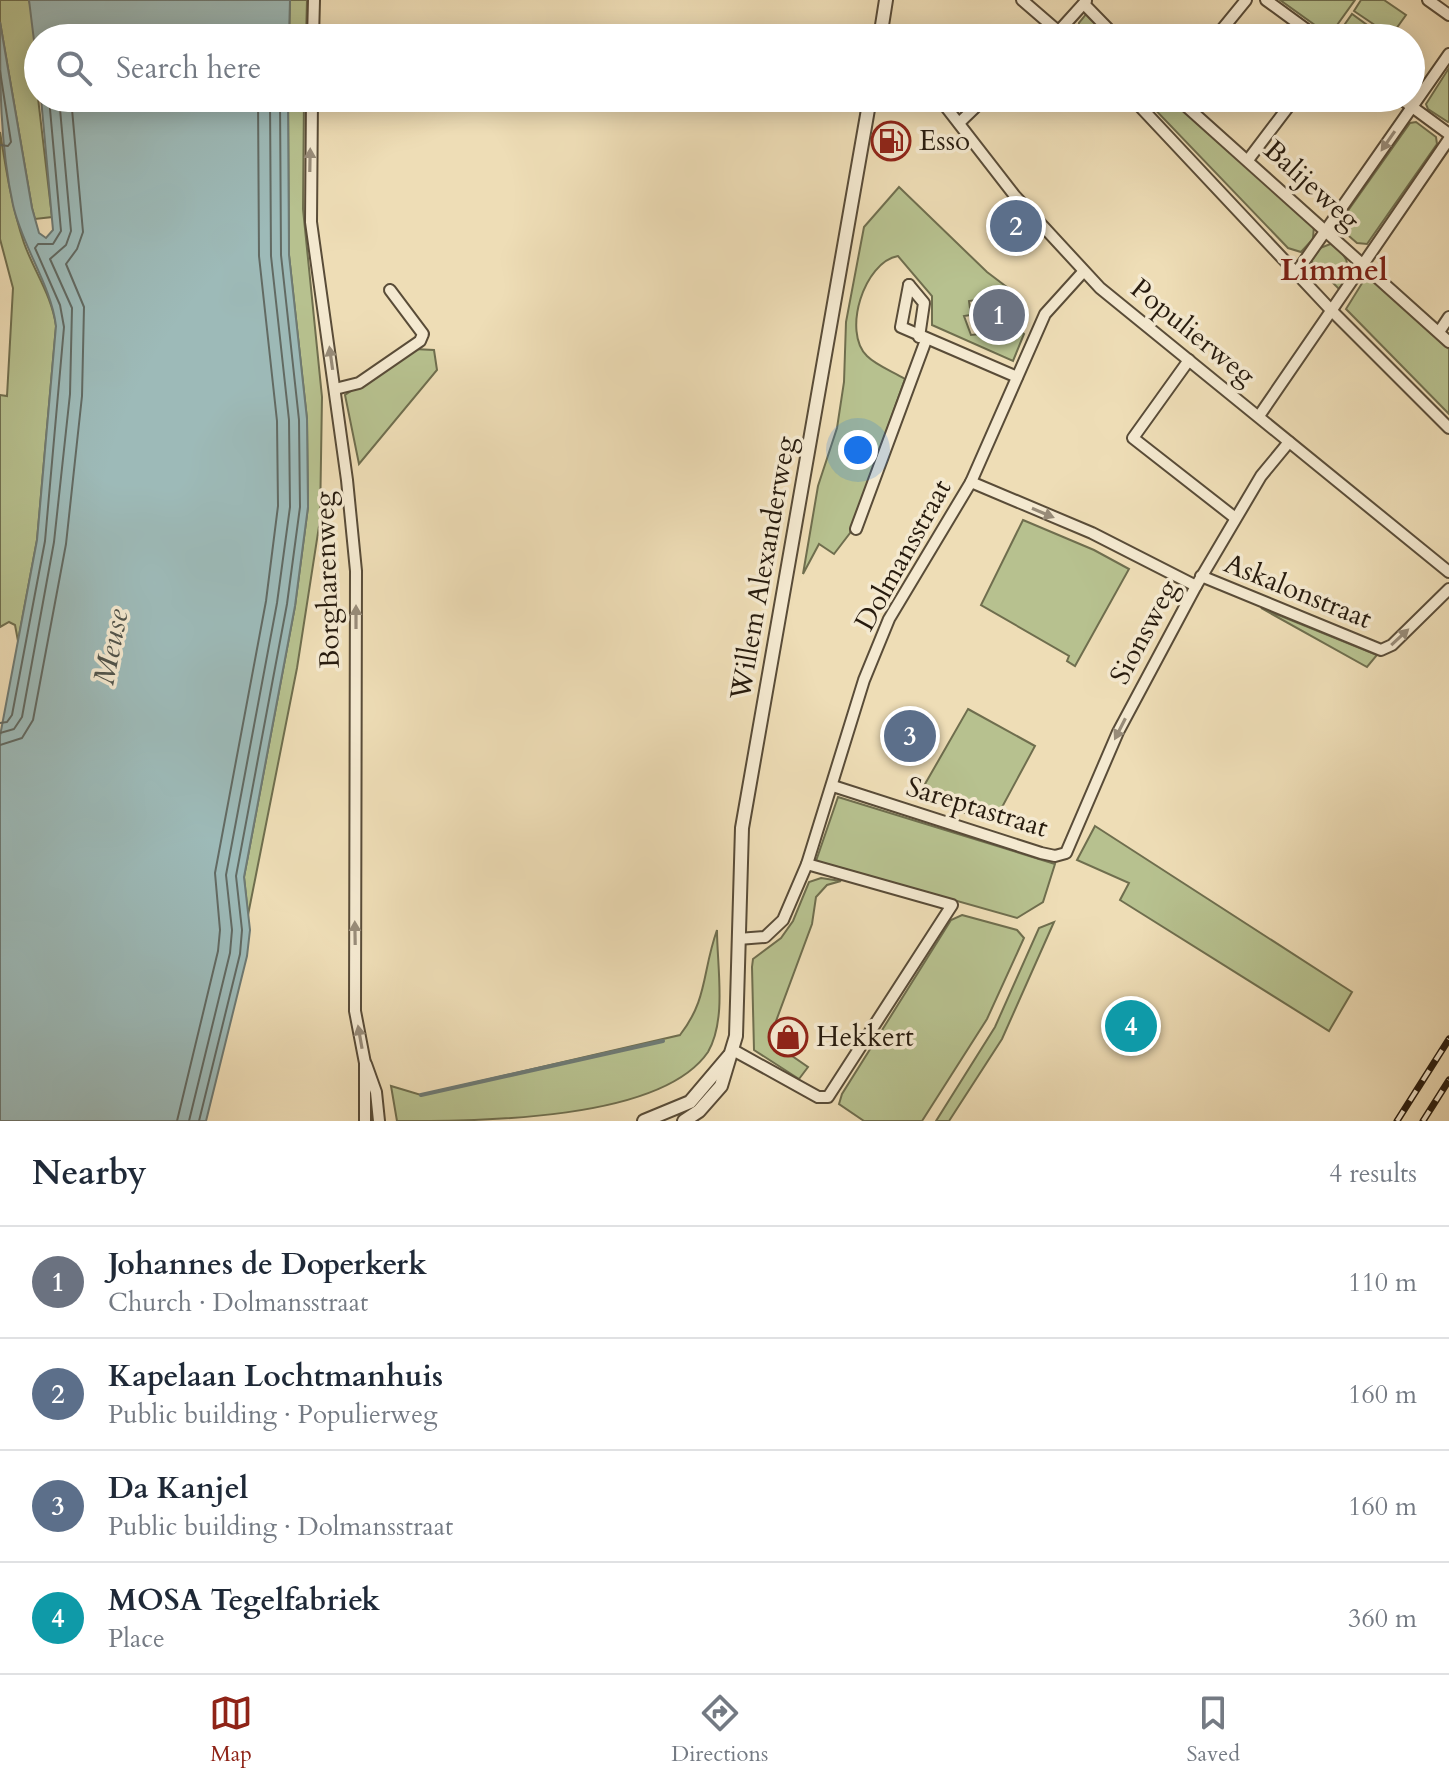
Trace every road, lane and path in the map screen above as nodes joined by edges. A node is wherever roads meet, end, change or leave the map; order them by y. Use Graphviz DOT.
graph roads {
  1 [pos="314,0"];
  2 [pos="886,0"];
  3 [pos="1022,0"];
  4 [pos="1246,0"];
  5 [pos="1266,0"];
  6 [pos="1428,0"];
  7 [pos="1085,2"];
  8 [pos="1449,15"];
  9 [pos="313,24"];
  10 [pos="882,24"];
  11 [pos="1050,24"];
  12 [pos="1067,24"];
  13 [pos="1105,24"];
  14 [pos="1226,24"];
  15 [pos="1299,24"];
  16 [pos="1449,54"];
  17 [pos="1425,88"];
  18 [pos="312,112"];
  19 [pos="868,112"];
  20 [pos="950,112"];
  21 [pos="970,112"];
  22 [pos="1145,112"];
  23 [pos="1193,112"];
  24 [pos="1284,112"];
  25 [pos="1409,112"];
  26 [pos="1418,112"];
  27 [pos="959,123"];
  28 [pos="1449,136"];
  29 [pos="1248,160"];
  30 [pos="1326,232"];
  31 [pos="1362,263"];
  32 [pos="1083,272"];
  33 [pos="1296,273"];
  34 [pos="390,290"];
  35 [pos="1331,310"];
  36 [pos="1449,317"];
  37 [pos="1439,332"];
  38 [pos="1449,342"];
  39 [pos="1189,360"];
  40 [pos="1017,377"];
  41 [pos="335,389"];
  42 [pos="1259,416"];
  43 [pos="1449,428"];
  44 [pos="1289,442"];
  45 [pos="971,482"];
  46 [pos="1234,517"];
  47 [pos="856,529"];
  48 [pos="1449,572"];
  49 [pos="1198,581"];
  50 [pos="1449,589"];
  51 [pos="833,786"];
  52 [pos="1062,855"];
  53 [pos="807,864"];
  54 [pos="738,939"];
  55 [pos="733,1050"];
  56 [pos="365,1063"];
  57 [pos="365,1121"];
  58 [pos="379,1121"];
  59 [pos="644,1121"];
  60 [pos="684,1121"];
  1 -- 9 [label="street"];
  2 -- 10 [label="street"];
  3 -- 11 [label="street"];
  4 -- 14 [label="street"];
  5 -- 15 [label="street"];
  6 -- 8 [label="street"];
  7 -- 12 [label="street"];
  7 -- 13 [label="street"];
  16 -- 17 [label="street"];
  41 -- 18 [label="street, Borgharenweg, one-way"];
  19 -- 54 [label="street, Willem Alexanderweg"];
  20 -- 27 [label="street, Populierweg"];
  21 -- 27 [label="street"];
  22 -- 33 [label="street"];
  23 -- 29 [label="street, Balijeweg"];
  24 -- 29 [label="street"];
  25 -- 30 [label="street, one-way"];
  26 -- 28 [label="street"];
  27 -- 32 [label="street, Populierweg"];
  28 -- 31 [label="street"];
  29 -- 30 [label="street, Balijeweg"];
  30 -- 31 [label="street, Balijeweg"];
  30 -- 33 [label="street"];
  31 -- 35 [label="street"];
  31 -- 37 [label="street, Balijeweg"];
  32 -- 39 [label="street, Populierweg"];
  32 -- 40 [label="street, Dolmansstraat"];
  33 -- 35 [label="street"];
  34 -- 41 [label="street"];
  35 -- 42 [label="street"];
  35 -- 43 [label="street"];
  36 -- 37 [label="street"];
  37 -- 38 [label="street, Balijeweg"];
  39 -- 42 [label="street, Populierweg"];
  39 -- 46 [label="street"];
  40 -- 45 [label="street, Dolmansstraat"];
  40 -- 47 [label="street"];
  56 -- 41 [label="street, Borgharenweg, one-way"];
  42 -- 44 [label="street, Populierweg"];
  44 -- 46 [label="street, Sionsweg"];
  44 -- 48 [label="street, Populierweg"];
  45 -- 49 [label="street, Askalonstraat, one-way"];
  45 -- 51 [label="street, Dolmansstraat"];
  46 -- 49 [label="street, Sionsweg"];
  49 -- 50 [label="street, Askalonstraat, one-way"];
  49 -- 52 [label="street, Sionsweg, one-way"];
  51 -- 52 [label="street, Sareptastraat"];
  51 -- 53 [label="street, Dolmansstraat"];
  53 -- 54 [label="street, Dolmansstraat"];
  53 -- 55 [label="street"];
  54 -- 55 [label="street, Willem Alexanderweg"];
  55 -- 59 [label="street"];
  55 -- 60 [label="street, Willem Alexanderweg"];
  56 -- 57 [label="street, Borgharenweg"];
  56 -- 58 [label="street, Borgharenweg"];
}
